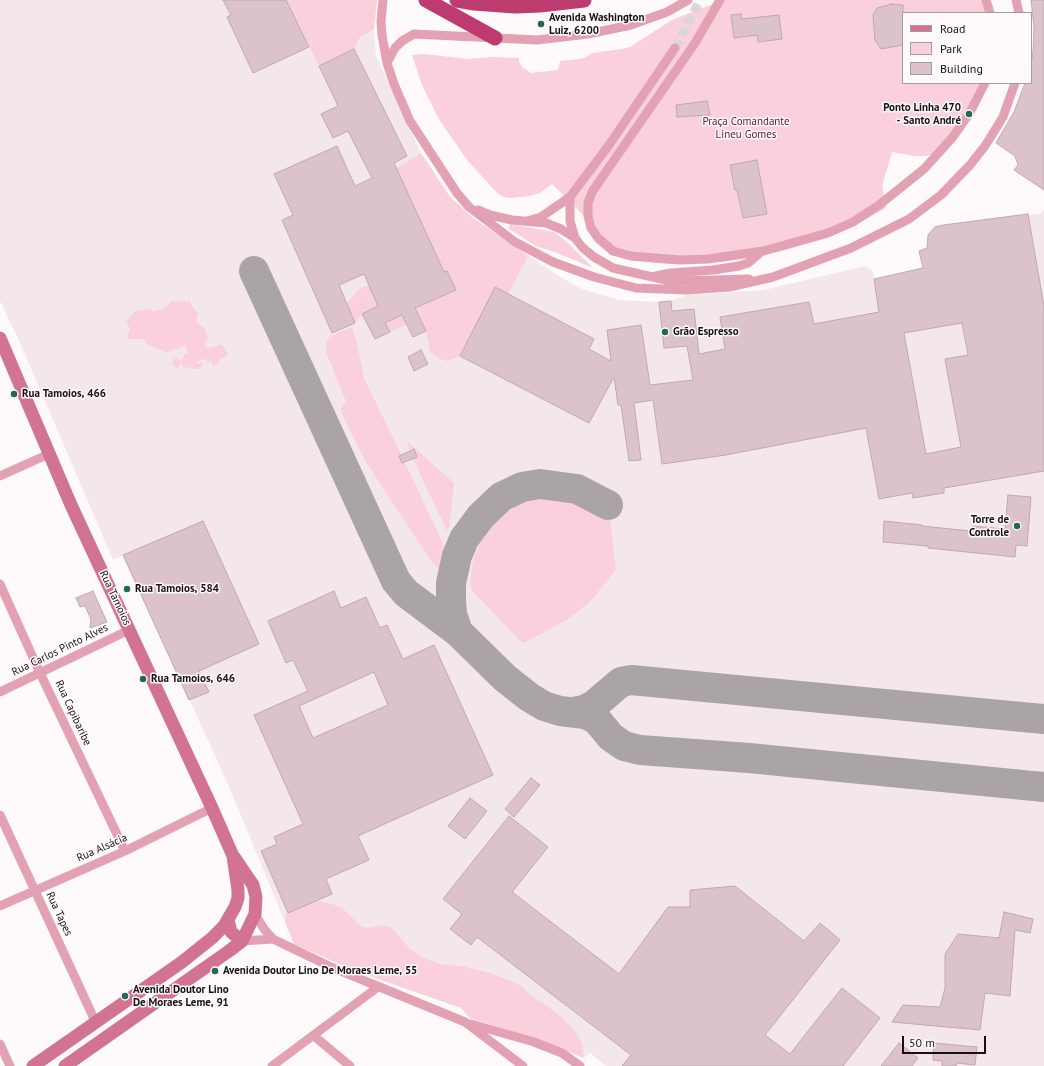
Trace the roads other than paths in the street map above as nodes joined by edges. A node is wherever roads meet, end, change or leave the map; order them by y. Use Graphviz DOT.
graph roads {
  1 [pos="383,0"];
  2 [pos="426,0"];
  3 [pos="457,0"];
  4 [pos="584,0"];
  5 [pos="688,0"];
  6 [pos="720,0"];
  7 [pos="986,0"];
  8 [pos="1016,0"];
  9 [pos="990,12"];
  10 [pos="1019,12"];
  11 [pos="495,38"];
  12 [pos="675,48"];
  13 [pos="387,63"];
  14 [pos="984,84"];
  15 [pos="1015,84"];
  16 [pos="570,197"];
  17 [pos="469,207"];
  18 [pos="527,221"];
  19 [pos="575,238"];
  20 [pos="763,250"];
  21 [pos="653,277"];
  22 [pos="773,277"];
  23 [pos="0,338"];
  24 [pos="49,454"];
  25 [pos="0,476"];
  26 [pos="0,584"];
  27 [pos="130,630"];
  28 [pos="40,673"];
  29 [pos="0,692"];
  30 [pos="212,808"];
  31 [pos="0,815"];
  32 [pos="125,851"];
  33 [pos="233,856"];
  34 [pos="34,891"];
  35 [pos="238,898"];
  36 [pos="0,906"];
  37 [pos="255,914"];
  38 [pos="228,920"];
  39 [pos="242,940"];
  40 [pos="273,940"];
  41 [pos="378,987"];
  42 [pos="465,1022"];
  43 [pos="96,1023"];
  44 [pos="314,1036"];
  45 [pos="0,1044"];
  46 [pos="10,1066"];
  47 [pos="34,1066"];
  48 [pos="65,1066"];
  49 [pos="272,1066"];
  50 [pos="350,1066"];
  51 [pos="523,1066"];
  52 [pos="580,1066"];
  1 -- 13 [label="street"];
  2 -- 11 [label="highway"];
  3 -- 4 [label="highway"];
  5 -- 11 [label="street"];
  6 -- 20 [label="street"];
  7 -- 9 [label="street"];
  8 -- 10 [label="street"];
  11 -- 13 [label="street"];
  12 -- 16 [label="street"];
  13 -- 17 [label="street"];
  14 -- 20 [label="street"];
  15 -- 22 [label="street"];
  16 -- 18 [label="street"];
  16 -- 19 [label="street"];
  17 -- 18 [label="street"];
  17 -- 22 [label="street"];
  18 -- 19 [label="street"];
  19 -- 21 [label="street"];
  20 -- 21 [label="street"];
  21 -- 22 [label="street"];
  23 -- 24 [label="main road, Rua Tamoios"];
  24 -- 25 [label="street"];
  24 -- 27 [label="main road, Rua Tamoios"];
  26 -- 28 [label="street, Rua Capibaribe"];
  27 -- 28 [label="street, Rua Carlos Pinto Alves"];
  27 -- 30 [label="main road, Rua Tamoios"];
  28 -- 29 [label="street, Rua Carlos Pinto Alves"];
  28 -- 32 [label="street, Rua Capibaribe"];
  30 -- 32 [label="street, Rua Alsácia"];
  30 -- 33 [label="main road, Rua Tamoios"];
  31 -- 34 [label="street, Rua Tapes"];
  32 -- 34 [label="street, Rua Alsácia"];
  33 -- 35 [label="main road, Rua Tamoios"];
  33 -- 37 [label="main road, Rua Tamoios"];
  34 -- 36 [label="street, Rua Alsácia"];
  34 -- 43 [label="street, Rua Tapes"];
  35 -- 37 [label="main road"];
  35 -- 38 [label="main road, Rua Tamoios"];
  37 -- 39 [label="main road"];
  37 -- 40 [label="street"];
  38 -- 39 [label="main road"];
  38 -- 43 [label="main road, Rua Tamoios"];
  39 -- 40 [label="street"];
  39 -- 48 [label="main road"];
  40 -- 41 [label="street"];
  41 -- 42 [label="street"];
  41 -- 44 [label="street"];
  42 -- 51 [label="street"];
  42 -- 52 [label="street"];
  43 -- 47 [label="main road, Rua Tamoios"];
  44 -- 49 [label="street"];
  44 -- 50 [label="street"];
  45 -- 46 [label="street"];
}
